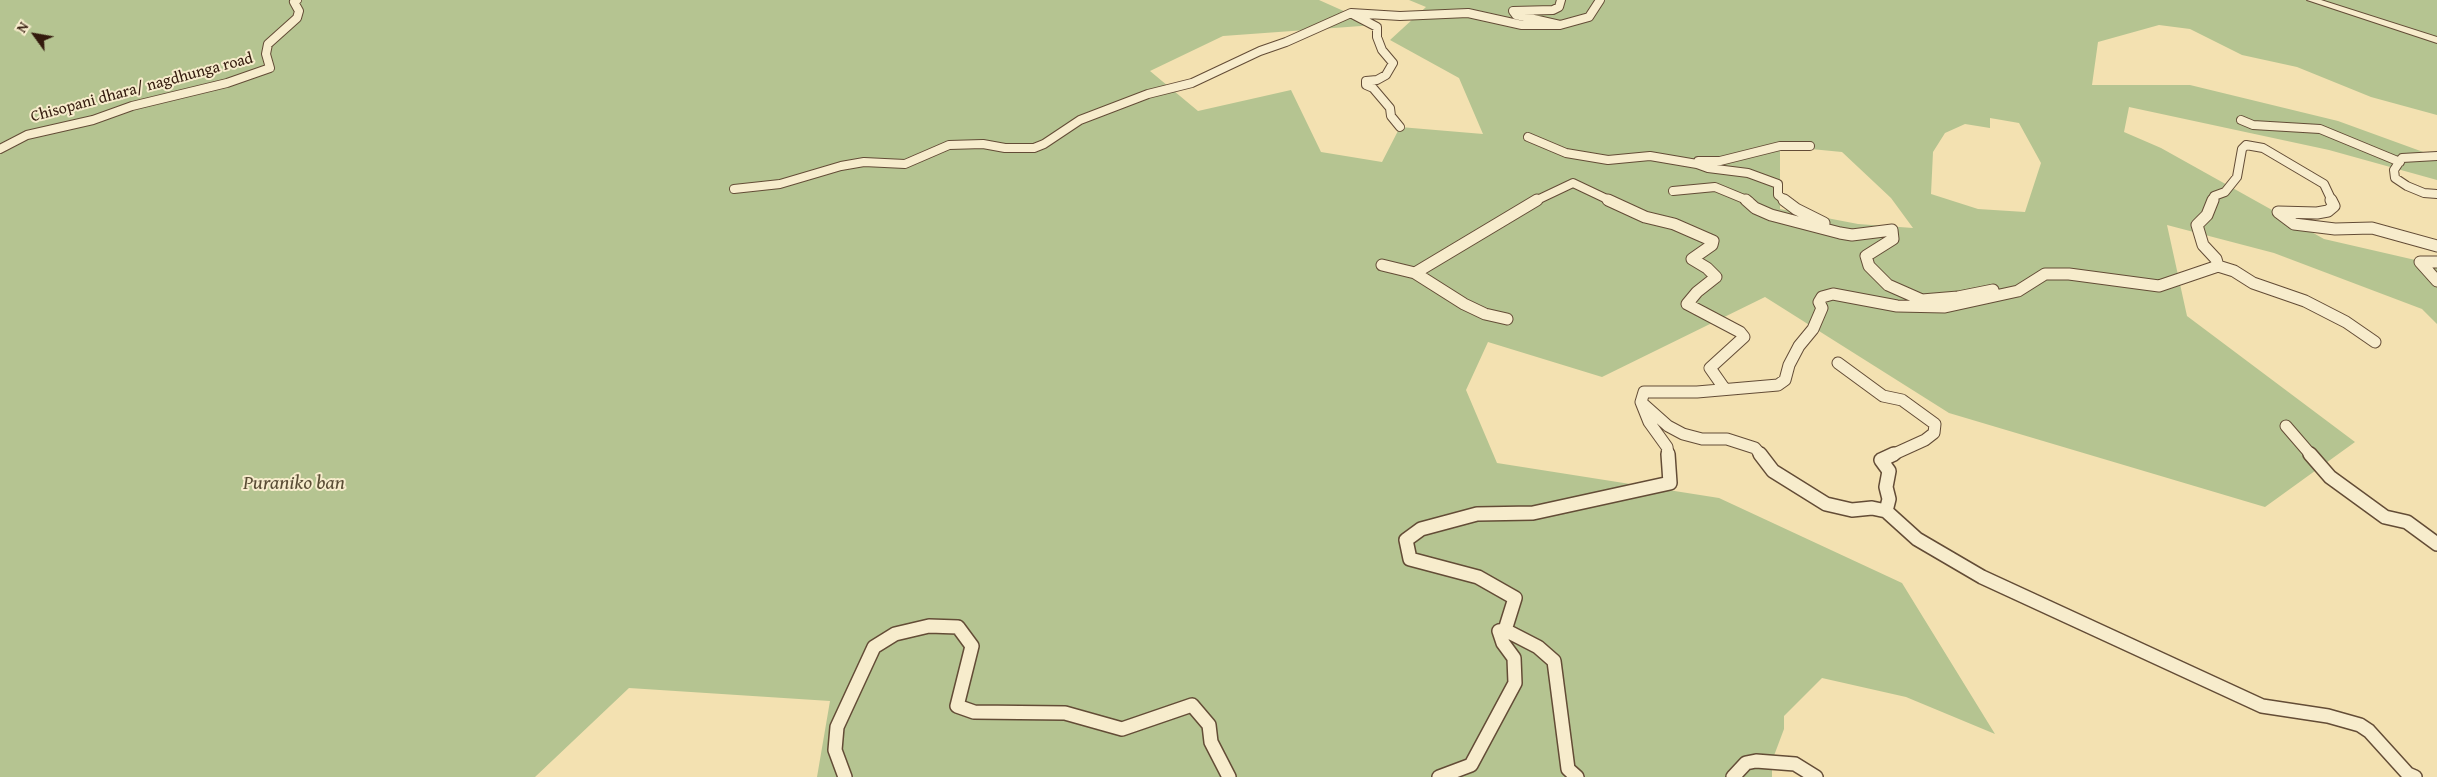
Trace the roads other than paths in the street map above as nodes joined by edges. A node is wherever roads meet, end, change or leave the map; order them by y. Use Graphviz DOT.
graph roads {
  1 [pos="297,0"];
  2 [pos="1561,0"];
  3 [pos="1600,0"];
  4 [pos="2312,0"];
  5 [pos="1350,14"];
  6 [pos="1560,25"];
  7 [pos="2437,40"];
  8 [pos="2241,120"];
  9 [pos="1400,127"];
  10 [pos="1528,137"];
  11 [pos="1810,146"];
  12 [pos="0,149"];
  13 [pos="2437,156"];
  14 [pos="2400,162"];
  15 [pos="1697,164"];
  16 [pos="734,190"];
  17 [pos="1673,191"];
  18 [pos="2437,194"];
  19 [pos="1857,232"];
  20 [pos="2437,246"];
  21 [pos="2437,262"];
  22 [pos="1382,265"];
  23 [pos="2218,266"];
  24 [pos="1415,273"];
  25 [pos="2437,281"];
  26 [pos="2014,292"];
  27 [pos="1507,319"];
  28 [pos="2375,342"];
  29 [pos="1838,363"];
  30 [pos="1724,388"];
  31 [pos="1641,402"];
  32 [pos="2286,426"];
  33 [pos="1886,511"];
  34 [pos="2437,544"];
  35 [pos="1505,630"];
  36 [pos="845,777"];
  37 [pos="1229,777"];
  38 [pos="1439,777"];
  39 [pos="1577,777"];
  40 [pos="1733,777"];
  41 [pos="1816,777"];
  42 [pos="2415,777"];
  1 -- 12 [label="street, Chisopani dhara/ nagdhunga road"];
  2 -- 6 [label="street"];
  3 -- 6 [label="street"];
  4 -- 7 [label="street"];
  5 -- 6 [label="street"];
  5 -- 9 [label="street"];
  5 -- 16 [label="street"];
  8 -- 14 [label="street"];
  10 -- 15 [label="street"];
  11 -- 15 [label="street"];
  13 -- 14 [label="street"];
  14 -- 18 [label="street"];
  15 -- 19 [label="street"];
  17 -- 19 [label="street"];
  19 -- 26 [label="street"];
  20 -- 23 [label="street"];
  21 -- 25 [label="street"];
  22 -- 24 [label="street"];
  23 -- 26 [label="street"];
  23 -- 28 [label="street"];
  24 -- 27 [label="street"];
  24 -- 30 [label="street"];
  26 -- 30 [label="street"];
  29 -- 33 [label="street"];
  30 -- 31 [label="street"];
  31 -- 33 [label="street"];
  31 -- 35 [label="street"];
  32 -- 34 [label="street"];
  33 -- 42 [label="street"];
  35 -- 38 [label="street"];
  35 -- 39 [label="street"];
  36 -- 37 [label="street"];
  40 -- 41 [label="street"];
}
